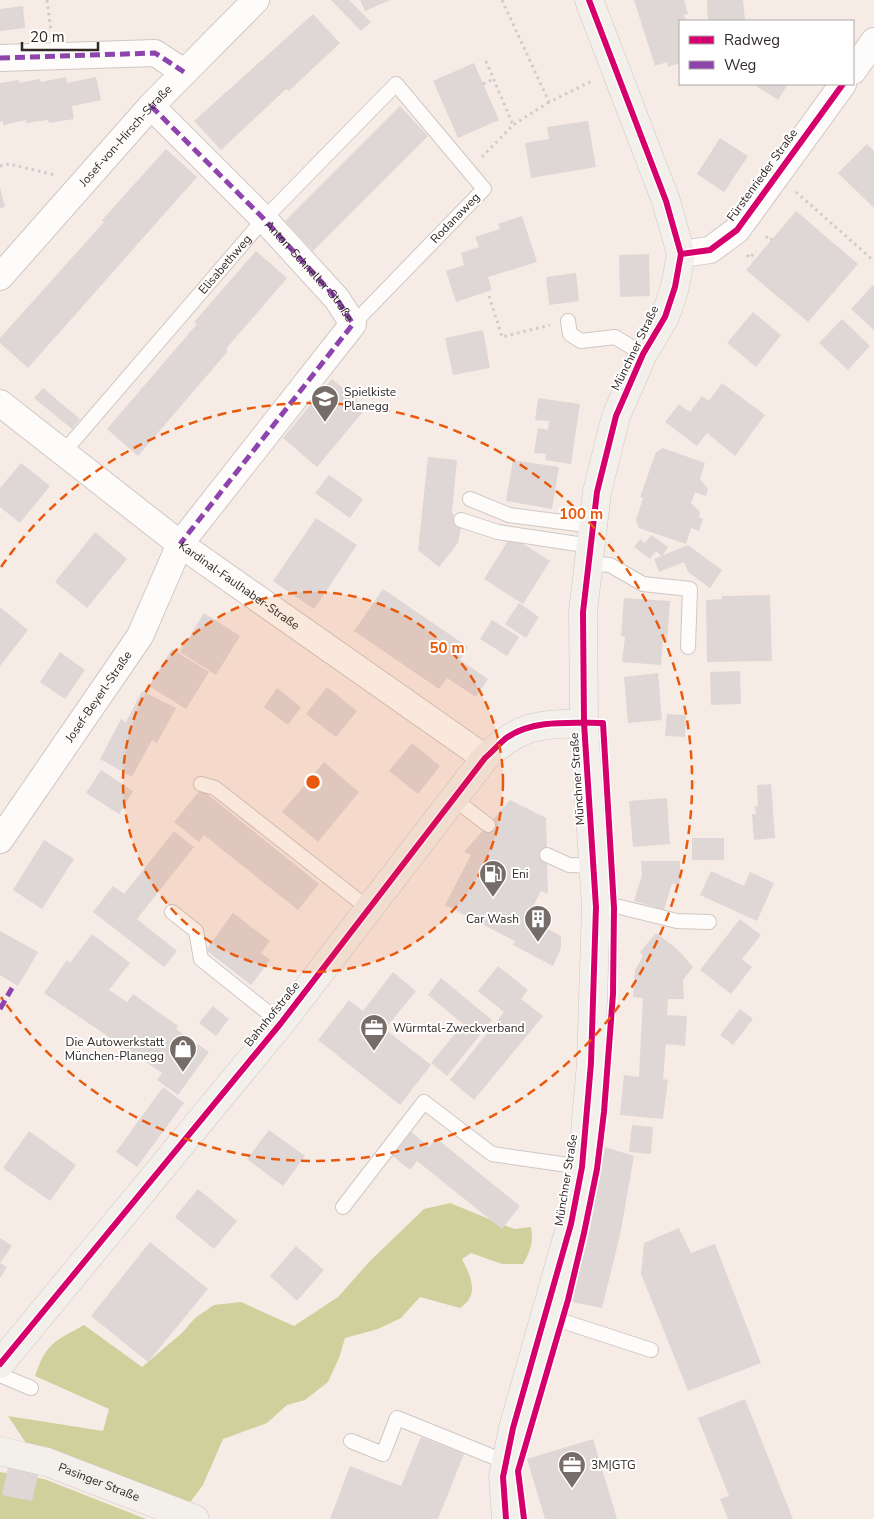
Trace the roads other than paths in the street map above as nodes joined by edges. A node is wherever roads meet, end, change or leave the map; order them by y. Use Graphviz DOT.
graph roads {
  1 [pos="256,0"];
  2 [pos="589,0"];
  3 [pos="873,43"];
  4 [pos="0,58"];
  5 [pos="854,70"];
  6 [pos="184,72"];
  7 [pos="396,84"];
  8 [pos="842,85"];
  9 [pos="151,106"];
  10 [pos="264,218"];
  11 [pos="681,254"];
  12 [pos="0,277"];
  13 [pos="568,321"];
  14 [pos="353,324"];
  15 [pos="643,354"];
  16 [pos="0,403"];
  17 [pos="62,454"];
  18 [pos="470,500"];
  19 [pos="461,520"];
  20 [pos="180,544"];
  21 [pos="591,545"];
  22 [pos="688,647"];
  23 [pos="584,723"];
  24 [pos="485,758"];
  25 [pos="201,784"];
  26 [pos="454,800"];
  27 [pos="488,825"];
  28 [pos="0,840"];
  29 [pos="547,855"];
  30 [pos="594,866"];
  31 [pos="596,907"];
  32 [pos="369,909"];
  33 [pos="172,912"];
  34 [pos="709,922"];
  35 [pos="281,1022"];
  36 [pos="582,1167"];
  37 [pos="342,1207"];
  38 [pos="547,1316"];
  39 [pos="651,1350"];
  40 [pos="0,1364"];
  41 [pos="0,1375"];
  42 [pos="31,1388"];
  43 [pos="352,1441"];
  44 [pos="0,1452"];
  45 [pos="506,1462"];
  46 [pos="195,1519"];
  47 [pos="506,1519"];
  1 -- 6 [label="street, Josef-von-Hirsch-Straße"];
  2 -- 11 [label="main road, Münchner Straße"];
  3 -- 5 [label="street"];
  4 -- 6 [label="street"];
  6 -- 9 [label="street, Josef-von-Hirsch-Straße"];
  7 -- 10 [label="lane, Elisabethweg"];
  7 -- 14 [label="lane, Rodanaweg"];
  8 -- 11 [label="street, Fürstenrieder Straße"];
  9 -- 10 [label="street, Anton-Schneller-Straße"];
  9 -- 12 [label="street, Josef-von-Hirsch-Straße"];
  10 -- 14 [label="street, Anton-Schneller-Straße"];
  10 -- 17 [label="lane, Elisabethweg"];
  11 -- 15 [label="main road, Münchner Straße"];
  13 -- 15 [label="lane"];
  14 -- 20 [label="street, Anton-Schneller-Straße"];
  15 -- 21 [label="main road, Münchner Straße"];
  16 -- 17 [label="street, Kardinal-Faulhaber-Straße"];
  17 -- 20 [label="street, Kardinal-Faulhaber-Straße"];
  18 -- 21 [label="lane"];
  19 -- 21 [label="lane"];
  20 -- 24 [label="street, Kardinal-Faulhaber-Straße"];
  20 -- 28 [label="street, Josef-Beyerl-Straße"];
  21 -- 22 [label="lane"];
  21 -- 23 [label="main road, Münchner Straße"];
  23 -- 24 [label="main road, Bahnhofstraße"];
  23 -- 30 [label="main road, Münchner Straße"];
  24 -- 26 [label="main road, Bahnhofstraße"];
  25 -- 32 [label="lane"];
  26 -- 27 [label="lane"];
  26 -- 32 [label="main road, Bahnhofstraße"];
  29 -- 30 [label="lane"];
  30 -- 31 [label="main road, Münchner Straße"];
  31 -- 34 [label="lane"];
  31 -- 36 [label="main road, Münchner Straße"];
  32 -- 35 [label="main road, Bahnhofstraße"];
  33 -- 35 [label="lane"];
  35 -- 40 [label="main road, Bahnhofstraße"];
  36 -- 37 [label="lane"];
  36 -- 38 [label="main road, Münchner Straße"];
  38 -- 39 [label="lane"];
  38 -- 45 [label="main road, Münchner Straße"];
  41 -- 42 [label="lane"];
  43 -- 45 [label="lane"];
  44 -- 46 [label="main road, Pasinger Straße"];
  45 -- 47 [label="main road, Münchner Straße"];
}
